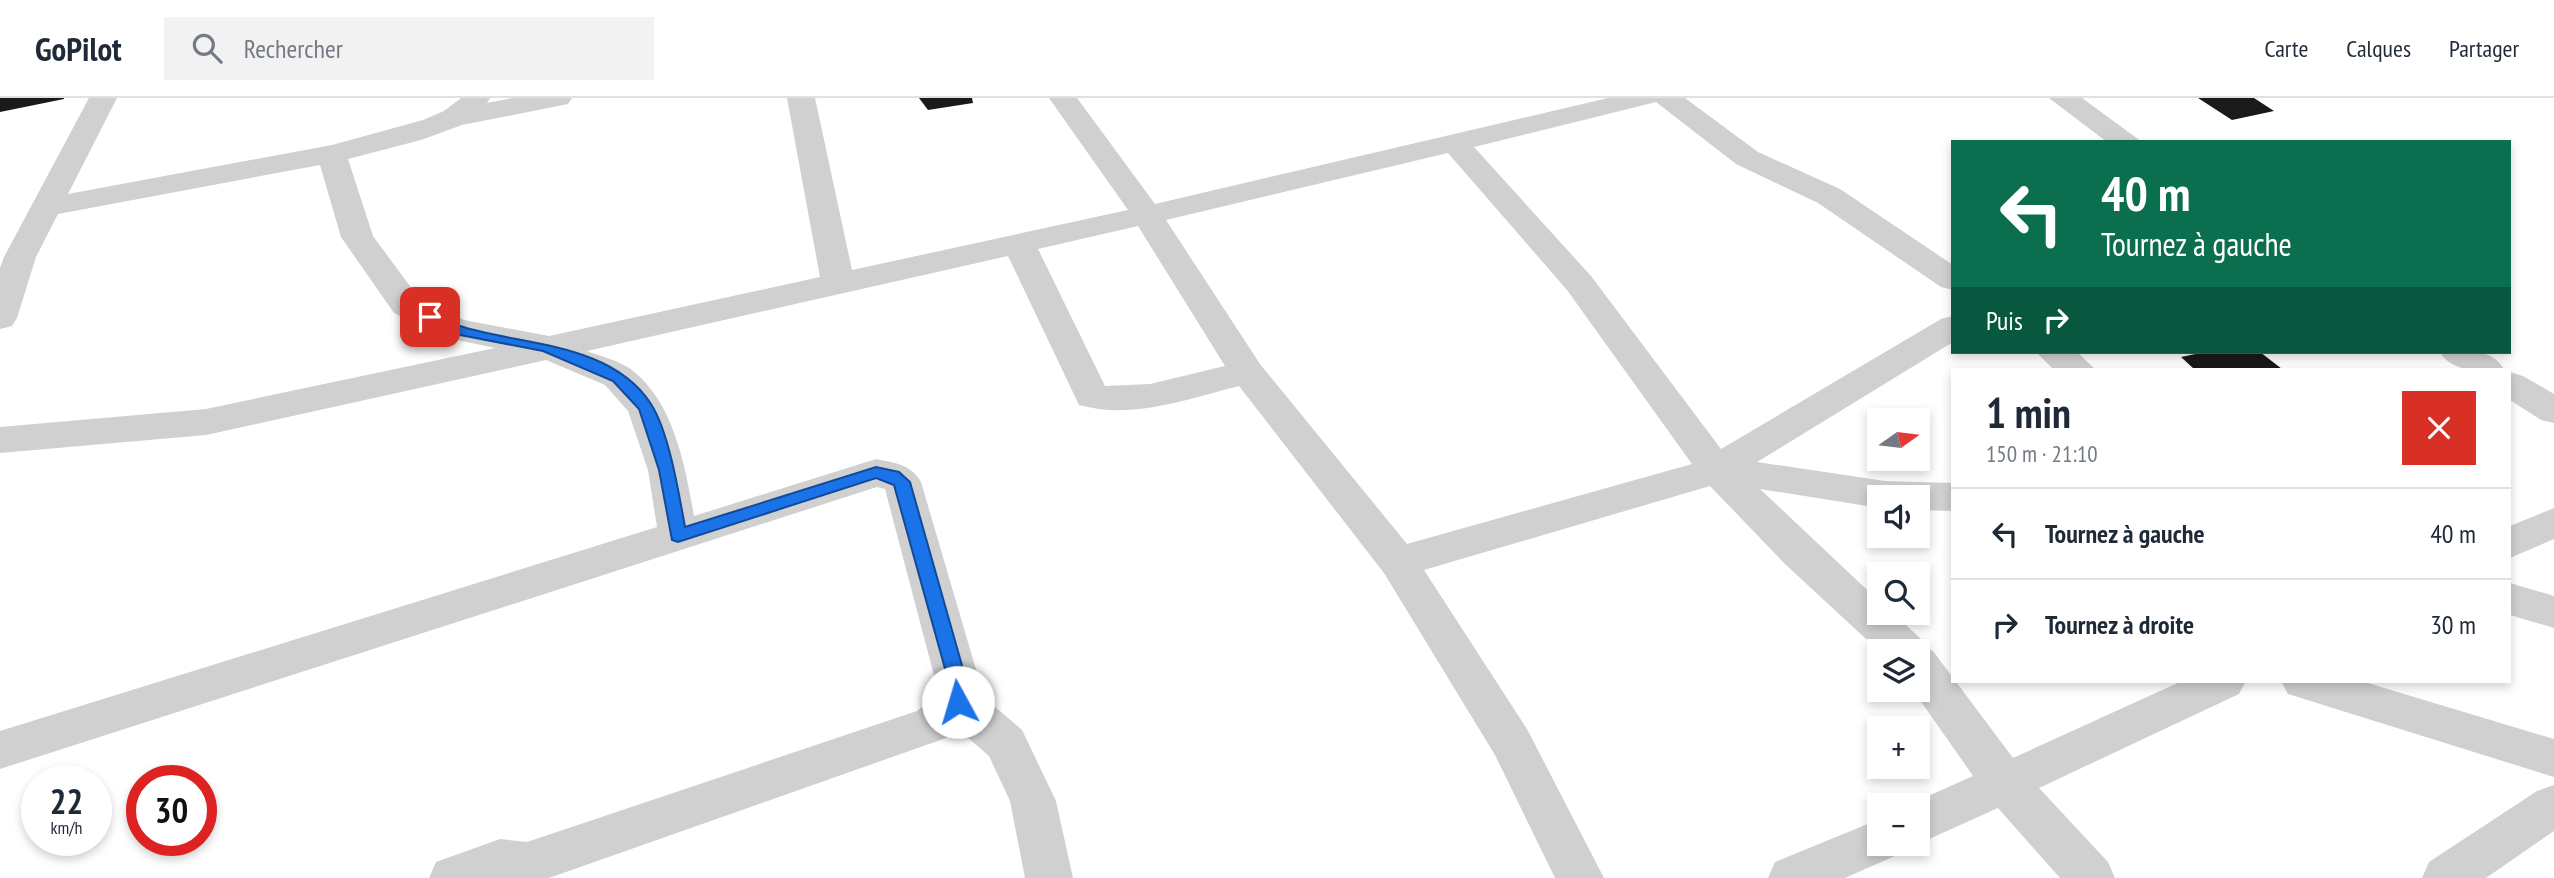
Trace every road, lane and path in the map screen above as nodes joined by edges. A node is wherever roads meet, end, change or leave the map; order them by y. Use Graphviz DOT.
graph roads {
  1 [pos="103,98"];
  2 [pos="558,98"];
  3 [pos="801,98"];
  4 [pos="1063,98"];
  5 [pos="1644,98"];
  6 [pos="1667,98"];
  7 [pos="2063,98"];
  8 [pos="463,108"];
  9 [pos="2124,140"];
  10 [pos="1454,142"];
  11 [pos="331,154"];
  12 [pos="47,207"];
  13 [pos="1147,215"];
  14 [pos="1019,244"];
  15 [pos="1951,279"];
  16 [pos="838,284"];
  17 [pos="0,318"];
  18 [pos="1951,328"];
  19 [pos="546,347"];
  20 [pos="2056,354"];
  21 [pos="2460,354"];
  22 [pos="2076,368"];
  23 [pos="2484,368"];
  24 [pos="1247,372"];
  25 [pos="2511,385"];
  26 [pos="2554,411"];
  27 [pos="0,440"];
  28 [pos="1716,469"];
  29 [pos="1951,497"];
  30 [pos="2554,522"];
  31 [pos="678,536"];
  32 [pos="2511,543"];
  33 [pos="1398,562"];
  34 [pos="2511,599"];
  35 [pos="2554,611"];
  36 [pos="1893,639"];
  37 [pos="1930,679"];
  38 [pos="2220,683"];
  39 [pos="2310,683"];
  40 [pos="958,702"];
  41 [pos="0,750"];
  42 [pos="2554,758"];
  43 [pos="2007,785"];
  44 [pos="2554,805"];
  45 [pos="1930,818"];
  46 [pos="1867,846"];
  47 [pos="531,871"];
  48 [pos="453,878"];
  49 [pos="1049,878"];
  50 [pos="1580,878"];
  51 [pos="1792,878"];
  52 [pos="2091,878"];
  53 [pos="2446,878"];
  1 -- 12 [label="street"];
  2 -- 8 [label="street"];
  3 -- 16 [label="street"];
  4 -- 13 [label="street"];
  5 -- 10 [label="street"];
  6 -- 15 [label="street"];
  7 -- 9 [label="street"];
  8 -- 11 [label="street"];
  10 -- 13 [label="street"];
  10 -- 28 [label="street"];
  11 -- 12 [label="street"];
  11 -- 19 [label="street"];
  12 -- 17 [label="street"];
  13 -- 14 [label="street"];
  13 -- 24 [label="street"];
  14 -- 16 [label="street"];
  14 -- 24 [label="street"];
  16 -- 19 [label="street"];
  18 -- 28 [label="street"];
  19 -- 27 [label="street"];
  19 -- 31 [label="street"];
  20 -- 22 [label="street"];
  21 -- 23 [label="street"];
  24 -- 33 [label="street"];
  25 -- 26 [label="street"];
  28 -- 29 [label="street"];
  28 -- 33 [label="street"];
  28 -- 36 [label="street"];
  30 -- 32 [label="street"];
  31 -- 40 [label="street"];
  31 -- 41 [label="street"];
  33 -- 50 [label="street"];
  34 -- 35 [label="street"];
  37 -- 43 [label="street"];
  38 -- 43 [label="street"];
  39 -- 42 [label="street"];
  40 -- 47 [label="street"];
  40 -- 49 [label="street"];
  43 -- 45 [label="street"];
  43 -- 52 [label="street"];
  44 -- 53 [label="street"];
  46 -- 51 [label="street"];
  47 -- 48 [label="street"];
}
